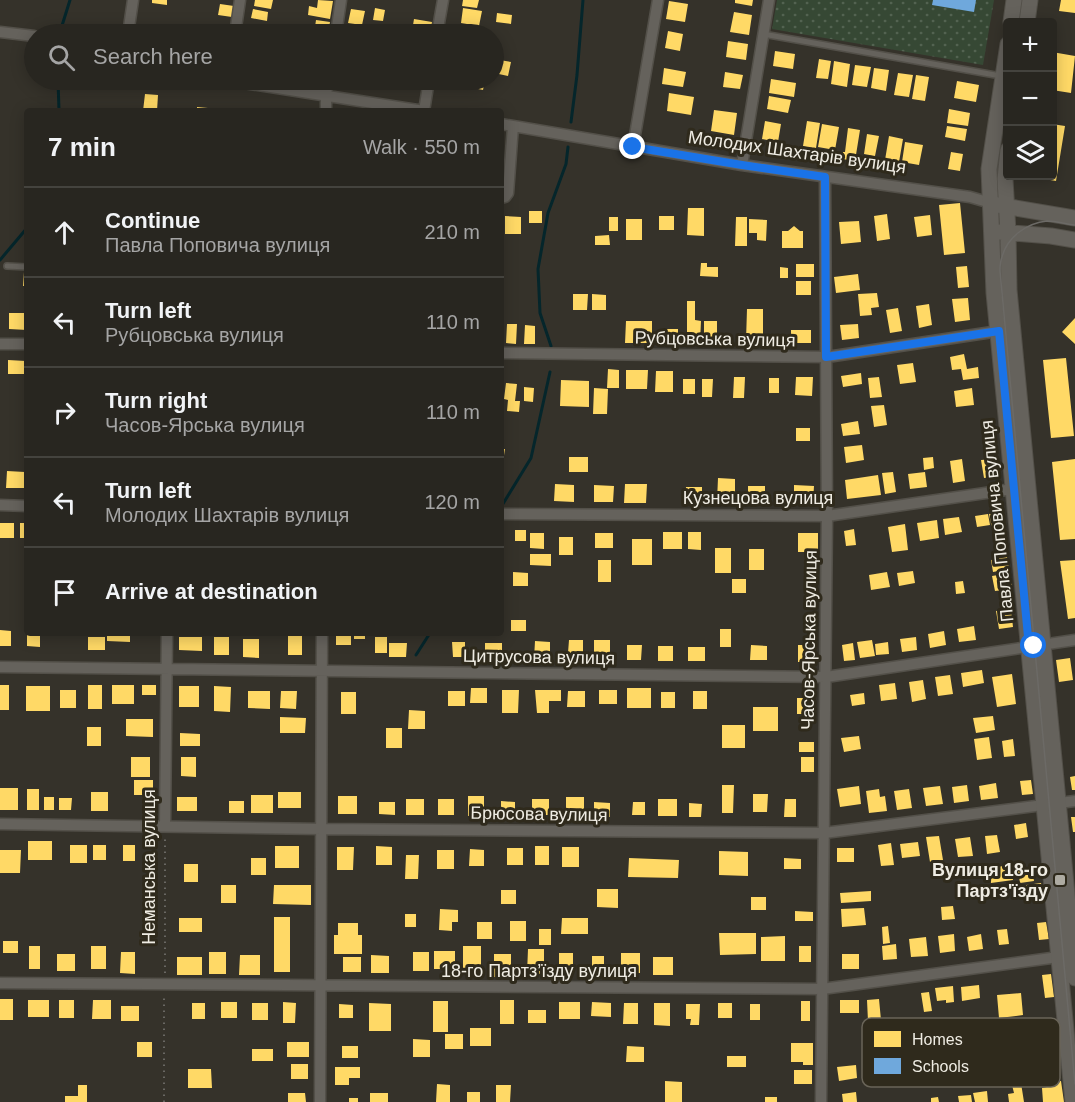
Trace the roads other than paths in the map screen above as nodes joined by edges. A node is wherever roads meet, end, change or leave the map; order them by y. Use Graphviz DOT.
graph roads {
  1 [pos="133,0"];
  2 [pos="240,0"];
  3 [pos="341,0"];
  4 [pos="443,0"];
  5 [pos="658,0"];
  6 [pos="769,0"];
  7 [pos="1014,0"];
  8 [pos="1030,0"];
  9 [pos="1012,18"];
  10 [pos="1028,18"];
  11 [pos="129,24"];
  12 [pos="236,24"];
  13 [pos="337,24"];
  14 [pos="439,24"];
  15 [pos="0,32"];
  16 [pos="763,34"];
  17 [pos="24,35"];
  18 [pos="1003,71"];
  19 [pos="1002,76"];
  20 [pos="293,90"];
  21 [pos="327,90"];
  22 [pos="427,90"];
  23 [pos="326,95"];
  24 [pos="326,108"];
  25 [pos="406,108"];
  26 [pos="424,108"];
  27 [pos="504,124"];
  28 [pos="513,126"];
  29 [pos="633,147"];
  30 [pos="742,165"];
  31 [pos="825,177"];
  32 [pos="1005,180"];
  33 [pos="504,197"];
  34 [pos="998,205"];
  35 [pos="1075,218"];
  36 [pos="992,232"];
  37 [pos="1008,232"];
  38 [pos="1075,240"];
  39 [pos="7,266"];
  40 [pos="24,267"];
  41 [pos="999,331"];
  42 [pos="0,344"];
  43 [pos="24,344"];
  44 [pos="504,353"];
  45 [pos="826,357"];
  46 [pos="1013,489"];
  47 [pos="0,505"];
  48 [pos="24,506"];
  49 [pos="504,514"];
  50 [pos="827,516"];
  51 [pos="167,636"];
  52 [pos="322,636"];
  53 [pos="1075,640"];
  54 [pos="1036,646"];
  55 [pos="0,667"];
  56 [pos="167,669"];
  57 [pos="322,671"];
  58 [pos="825,676"];
  59 [pos="1075,801"];
  60 [pos="1052,804"];
  61 [pos="0,824"];
  62 [pos="165,826"];
  63 [pos="321,829"];
  64 [pos="824,833"];
  65 [pos="1069,955"];
  66 [pos="1075,978"];
  67 [pos="0,983"];
  68 [pos="320,986"];
  69 [pos="822,989"];
  70 [pos="320,1102"];
  71 [pos="821,1102"];
  72 [pos="1073,1102"];
  1 -- 11 [label="street"];
  2 -- 12 [label="street"];
  3 -- 13 [label="street"];
  4 -- 14 [label="street"];
  5 -- 29 [label="street"];
  6 -- 16 [label="street"];
  7 -- 9 [label="main road"];
  8 -- 10 [label="main road"];
  15 -- 17 [label="street"];
  16 -- 19 [label="lane"];
  16 -- 30 [label="street"];
  18 -- 19 [label="main road, Павла Поповича вулиця"];
  19 -- 34 [label="main road, Павла Поповича вулиця"];
  20 -- 23 [label="street"];
  21 -- 23 [label="street"];
  22 -- 26 [label="street"];
  23 -- 24 [label="street"];
  23 -- 25 [label="street"];
  27 -- 28 [label="street, Молодих Шахтарів вулиця"];
  28 -- 29 [label="street, Молодих Шахтарів вулиця"];
  28 -- 33 [label="street"];
  29 -- 30 [label="street, Молодих Шахтарів вулиця"];
  30 -- 31 [label="street, Молодих Шахтарів вулиця"];
  31 -- 34 [label="street, Молодих Шахтарів вулиця"];
  31 -- 45 [label="street, Часов-Ярська вулиця"];
  32 -- 34 [label="main road, Павла Поповича вулиця"];
  34 -- 35 [label="main road, Молодих Шахтарів вулиця"];
  34 -- 36 [label="main road, Павла Поповича вулиця"];
  34 -- 37 [label="main road, Павла Поповича вулиця"];
  36 -- 37 [label="main road"];
  36 -- 41 [label="main road, Павла Поповича вулиця"];
  37 -- 38 [label="main road"];
  37 -- 54 [label="main road, Павла Поповича вулиця"];
  39 -- 40 [label="lane"];
  41 -- 45 [label="street, Рубцовська вулиця"];
  41 -- 46 [label="main road, Павла Поповича вулиця"];
  42 -- 43 [label="street"];
  44 -- 45 [label="street, Рубцовська вулиця"];
  45 -- 50 [label="street, Часов-Ярська вулиця"];
  46 -- 50 [label="street, Кузнецова вулиця"];
  46 -- 54 [label="main road, Павла Поповича вулиця"];
  47 -- 48 [label="street"];
  49 -- 50 [label="street, Кузнецова вулиця"];
  50 -- 58 [label="street, Часов-Ярська вулиця"];
  51 -- 56 [label="street, Неманська вулиця"];
  52 -- 57 [label="street"];
  53 -- 54 [label="street, Цитрусова вулиця"];
  54 -- 58 [label="street, Цитрусова вулиця"];
  54 -- 60 [label="main road, Павла Поповича вулиця"];
  55 -- 56 [label="street, Цитрусова вулиця"];
  56 -- 57 [label="street, Цитрусова вулиця"];
  56 -- 62 [label="street, Неманська вулиця"];
  57 -- 58 [label="street, Цитрусова вулиця"];
  57 -- 63 [label="street"];
  58 -- 64 [label="street, Часов-Ярська вулиця"];
  59 -- 60 [label="street, Брюсова вулиця"];
  60 -- 64 [label="street, Брюсова вулиця"];
  60 -- 65 [label="main road, Павла Поповича вулиця"];
  61 -- 62 [label="street, Брюсова вулиця"];
  62 -- 63 [label="street, Брюсова вулиця"];
  63 -- 64 [label="street, Брюсова вулиця"];
  63 -- 68 [label="street"];
  64 -- 69 [label="street, Часов-Ярська вулиця"];
  65 -- 66 [label="main road, Павла Поповича вулиця"];
  65 -- 69 [label="street, 18-го Партз’їзду вулиця"];
  65 -- 72 [label="main road, Павла Поповича вулиця"];
  67 -- 68 [label="street, 18-го Партз’їзду вулиця"];
  68 -- 69 [label="street, 18-го Партз’їзду вулиця"];
  68 -- 70 [label="street"];
  69 -- 71 [label="street, Часов-Ярська вулиця"];
}
